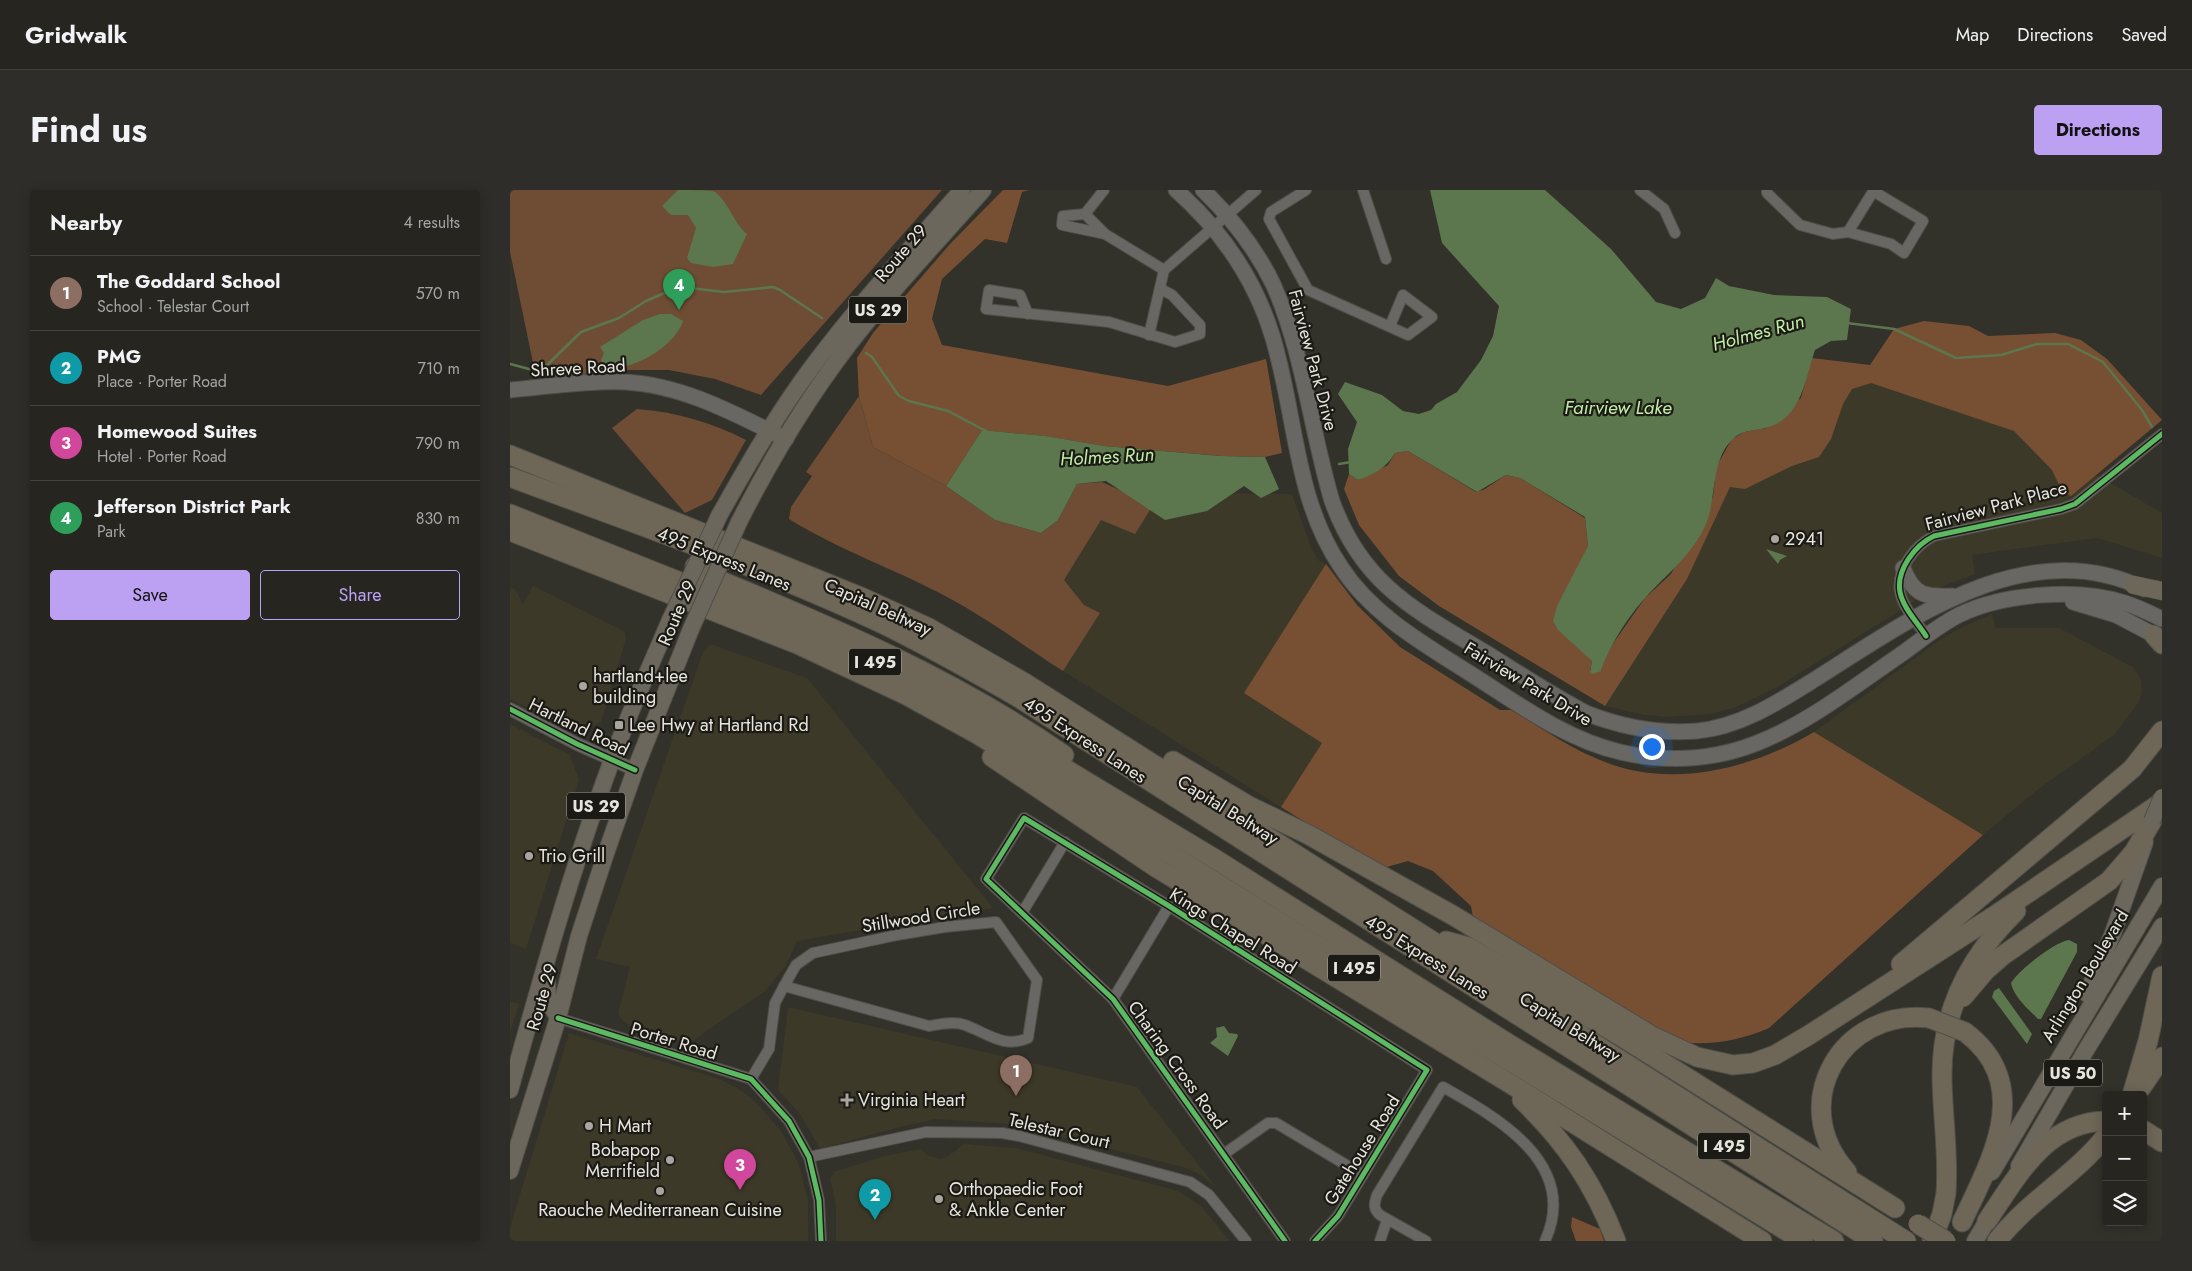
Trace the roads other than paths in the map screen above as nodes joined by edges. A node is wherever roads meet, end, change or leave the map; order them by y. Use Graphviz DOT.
graph roads {
  1 [pos="962,190"];
  2 [pos="983,190"];
  3 [pos="1104,190"];
  4 [pos="1176,190"];
  5 [pos="1203,190"];
  6 [pos="1256,190"];
  7 [pos="1306,190"];
  8 [pos="1363,190"];
  9 [pos="1640,190"];
  10 [pos="1767,190"];
  11 [pos="1874,190"];
  12 [pos="1085,214"];
  13 [pos="1227,215"];
  14 [pos="1213,227"];
  15 [pos="1848,232"];
  16 [pos="1675,233"];
  17 [pos="1105,234"];
  18 [pos="1386,258"];
  19 [pos="1164,270"];
  20 [pos="1161,289"];
  21 [pos="1028,314"];
  22 [pos="1390,326"];
  23 [pos="1149,335"];
  24 [pos="510,390"];
  25 [pos="768,430"];
  26 [pos="2162,434"];
  27 [pos="786,439"];
  28 [pos="510,455"];
  29 [pos="510,477"];
  30 [pos="510,514"];
  31 [pos="510,531"];
  32 [pos="695,566"];
  33 [pos="1903,568"];
  34 [pos="715,574"];
  35 [pos="2134,584"];
  36 [pos="745,586"];
  37 [pos="2162,592"];
  38 [pos="1956,596"];
  39 [pos="861,597"];
  40 [pos="2162,599"];
  41 [pos="1914,617"];
  42 [pos="2160,635"];
  43 [pos="1926,636"];
  44 [pos="906,695"];
  45 [pos="510,709"];
  46 [pos="2162,731"];
  47 [pos="2162,748"];
  48 [pos="612,760"];
  49 [pos="635,770"];
  50 [pos="2120,779"];
  51 [pos="2162,796"];
  52 [pos="2162,802"];
  53 [pos="1200,813"];
  54 [pos="2152,821"];
  55 [pos="1065,842"];
  56 [pos="1215,859"];
  57 [pos="2051,877"];
  58 [pos="986,879"];
  59 [pos="2162,886"];
  60 [pos="1169,906"];
  61 [pos="1022,913"];
  62 [pos="2162,926"];
  63 [pos="1425,934"];
  64 [pos="546,964"];
  65 [pos="2162,976"];
  66 [pos="784,986"];
  67 [pos="1113,1000"];
  68 [pos="1838,1016"];
  69 [pos="558,1018"];
  70 [pos="1956,1029"];
  71 [pos="1465,1056"];
  72 [pos="2162,1057"];
  73 [pos="1427,1070"];
  74 [pos="2048,1075"];
  75 [pos="750,1079"];
  76 [pos="510,1090"];
  77 [pos="2133,1091"];
  78 [pos="2139,1091"];
  79 [pos="2102,1122"];
  80 [pos="2147,1133"];
  81 [pos="2102,1140"];
  82 [pos="2162,1142"];
  83 [pos="1224,1154"];
  84 [pos="809,1157"];
  85 [pos="510,1171"];
  86 [pos="1363,1175"];
  87 [pos="1895,1208"];
  88 [pos="1387,1220"];
  89 [pos="1987,1221"];
  90 [pos="1962,1222"];
  91 [pos="820,1241"];
  92 [pos="1246,1241"];
  93 [pos="1285,1241"];
  94 [pos="1315,1241"];
  95 [pos="1380,1241"];
  96 [pos="1426,1241"];
  97 [pos="1546,1241"];
  98 [pos="1616,1241"];
  99 [pos="1762,1241"];
  100 [pos="1803,1241"];
  101 [pos="1834,1241"];
  102 [pos="1873,1241"];
  103 [pos="1906,1241"];
  104 [pos="1932,1241"];
  105 [pos="1946,1241"];
  106 [pos="1950,1241"];
  107 [pos="1975,1241"];
  108 [pos="1997,1241"];
  1 -- 25 [label="main road, Route 29 / US 29"];
  2 -- 27 [label="main road, Route 29 / US 29"];
  3 -- 12 [label="street"];
  4 -- 14 [label="main road, Fairview Park Drive"];
  5 -- 13 [label="main road, Fairview Park Drive"];
  6 -- 13 [label="street"];
  7 -- 22 [label="street"];
  8 -- 18 [label="street"];
  9 -- 16 [label="street"];
  10 -- 15 [label="street"];
  11 -- 15 [label="street"];
  11 -- 15 [label="street"];
  12 -- 17 [label="street"];
  12 -- 17 [label="street"];
  13 -- 14 [label="street"];
  13 -- 41 [label="main road, Fairview Park Drive"];
  14 -- 19 [label="street"];
  14 -- 43 [label="main road, Fairview Park Drive"];
  17 -- 19 [label="street"];
  19 -- 20 [label="street"];
  20 -- 23 [label="street"];
  20 -- 23 [label="street"];
  21 -- 23 [label="street"];
  24 -- 25 [label="main road, Shreve Road"];
  25 -- 27 [label="main road, Shreve Road"];
  25 -- 32 [label="main road, Route 29 / US 29, bridge"];
  26 -- 33 [label="street, Fairview Park Place"];
  27 -- 34 [label="main road, Route 29 / US 29, bridge"];
  28 -- 39 [label="highway, Capital Beltway / I 495"];
  29 -- 53 [label="highway, 495 Express Lanes / I 495"];
  30 -- 56 [label="highway, 495 Express Lanes / I 495"];
  31 -- 44 [label="highway, I 495"];
  32 -- 34 [label="highway"];
  32 -- 48 [label="main road, Route 29 / US 29, bridge"];
  33 -- 38 [label="main road"];
  33 -- 41 [label="street"];
  34 -- 36 [label="highway"];
  34 -- 49 [label="main road, Route 29 / US 29, bridge"];
  35 -- 37 [label="highway"];
  35 -- 38 [label="main road, Fairview Park Drive"];
  35 -- 40 [label="main road, Fairview Park Drive"];
  36 -- 53 [label="highway"];
  36 -- 56 [label="highway"];
  38 -- 41 [label="main road, Fairview Park Drive"];
  39 -- 63 [label="highway, Capital Beltway / I 495"];
  39 -- 68 [label="highway"];
  41 -- 43 [label="street"];
  42 -- 43 [label="main road, Fairview Park Drive"];
  44 -- 71 [label="highway"];
  44 -- 100 [label="highway, I 495"];
  45 -- 48 [label="street, Hartland Road"];
  46 -- 50 [label="highway"];
  47 -- 50 [label="highway"];
  48 -- 49 [label="street, Hartland Road"];
  48 -- 64 [label="main road, Route 29 / US 29"];
  49 -- 69 [label="main road, Route 29 / US 29"];
  50 -- 68 [label="highway"];
  51 -- 54 [label="main road, bridge"];
  52 -- 57 [label="highway"];
  53 -- 102 [label="highway, 495 Express Lanes / I 495"];
  54 -- 70 [label="highway"];
  54 -- 74 [label="main road"];
  55 -- 58 [label="street, Kings Chapel Road"];
  55 -- 60 [label="street, Kings Chapel Road"];
  55 -- 61 [label="street"];
  56 -- 101 [label="highway, 495 Express Lanes / I 495"];
  57 -- 68 [label="highway"];
  57 -- 70 [label="highway"];
  58 -- 61 [label="street, Charing Cross Road"];
  59 -- 74 [label="main road, Arlington Boulevard / US 50"];
  60 -- 67 [label="street"];
  60 -- 73 [label="street, Kings Chapel Road"];
  61 -- 67 [label="street, Charing Cross Road"];
  62 -- 89 [label="main road, US 50"];
  63 -- 87 [label="highway"];
  63 -- 103 [label="highway, Capital Beltway / I 495"];
  64 -- 69 [label="main road"];
  64 -- 76 [label="main road, Route 29 / US 29"];
  65 -- 77 [label="highway"];
  66 -- 66 [label="street, Stillwood Circle"];
  66 -- 75 [label="street, Stillwood Circle"];
  67 -- 83 [label="street, Charing Cross Road"];
  69 -- 75 [label="street, Porter Road"];
  69 -- 85 [label="main road, Route 29 / US 29"];
  70 -- 87 [label="highway, bridge"];
  70 -- 90 [label="highway"];
  70 -- 104 [label="highway"];
  71 -- 98 [label="highway"];
  71 -- 99 [label="highway"];
  72 -- 78 [label="highway"];
  73 -- 86 [label="street, Gatehouse Road"];
  74 -- 90 [label="main road, Arlington Boulevard / US 50"];
  75 -- 84 [label="street, Porter Road"];
  79 -- 89 [label="highway"];
  80 -- 82 [label="highway"];
  81 -- 108 [label="highway"];
  83 -- 86 [label="street"];
  83 -- 93 [label="street, Charing Cross Road"];
  84 -- 91 [label="street, Porter Road"];
  84 -- 92 [label="street, Telestar Court"];
  86 -- 94 [label="street, Gatehouse Road"];
  87 -- 105 [label="highway, bridge"];
  88 -- 95 [label="street"];
  88 -- 96 [label="street"];
  88 -- 97 [label="street"];
  89 -- 107 [label="main road, US 50"];
  90 -- 106 [label="main road, Arlington Boulevard / US 50"];
}
